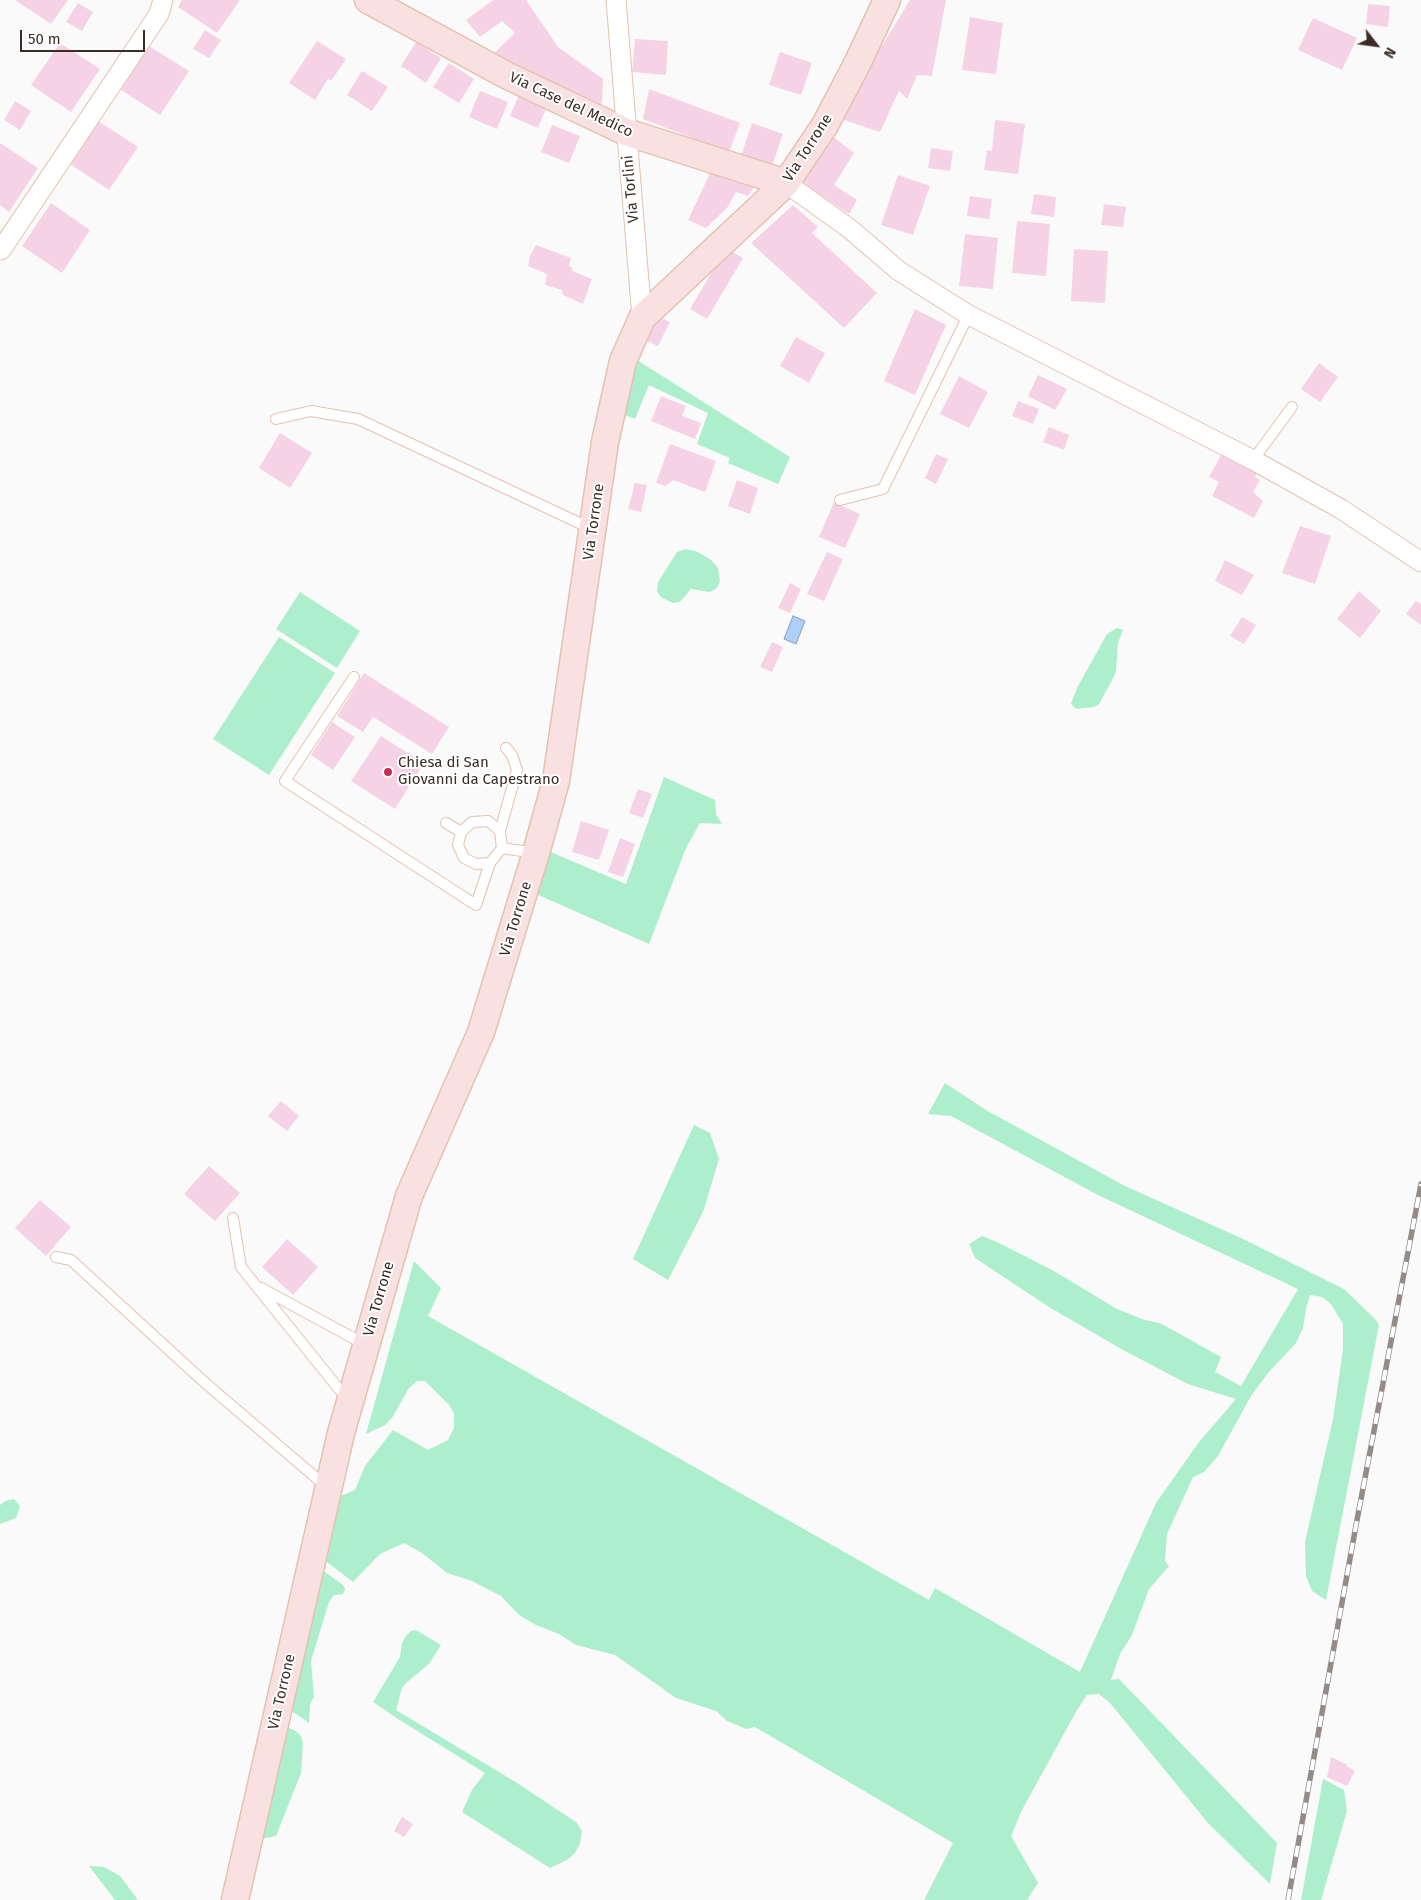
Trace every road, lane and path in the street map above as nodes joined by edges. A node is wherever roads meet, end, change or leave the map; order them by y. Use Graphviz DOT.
graph roads {
  1 [pos="163,0"];
  2 [pos="368,0"];
  3 [pos="616,0"];
  4 [pos="887,0"];
  5 [pos="626,132"];
  6 [pos="786,183"];
  7 [pos="1,250"];
  8 [pos="967,314"];
  9 [pos="642,318"];
  10 [pos="1292,407"];
  11 [pos="276,419"];
  12 [pos="1254,460"];
  13 [pos="840,500"];
  14 [pos="593,529"];
  15 [pos="1421,562"];
  16 [pos="354,677"];
  17 [pos="506,748"];
  18 [pos="446,823"];
  19 [pos="500,831"];
  20 [pos="461,832"];
  21 [pos="502,848"];
  22 [pos="536,853"];
  23 [pos="490,863"];
  24 [pos="232,1218"];
  25 [pos="56,1257"];
  26 [pos="256,1285"];
  27 [pos="367,1342"];
  28 [pos="350,1399"];
  29 [pos="328,1489"];
  30 [pos="235,1900"];
  1 -- 7 [label="street"];
  2 -- 5 [label="main road, Via Case del Medico"];
  3 -- 5 [label="street, Via Torlini"];
  4 -- 6 [label="main road, Via Torrone"];
  5 -- 6 [label="main road, Via Case del Medico"];
  5 -- 9 [label="street, Via Torlini"];
  6 -- 8 [label="street"];
  6 -- 9 [label="main road, Via Torrone"];
  8 -- 12 [label="street"];
  8 -- 13 [label="lane"];
  9 -- 14 [label="main road, Via Torrone"];
  10 -- 12 [label="lane"];
  11 -- 14 [label="lane"];
  12 -- 15 [label="street"];
  14 -- 22 [label="main road, Via Torrone"];
  16 -- 23 [label="lane"];
  17 -- 19 [label="lane"];
  18 -- 20 [label="lane"];
  19 -- 20 [label="lane"];
  19 -- 21 [label="lane"];
  20 -- 23 [label="lane"];
  21 -- 22 [label="lane"];
  21 -- 23 [label="lane"];
  22 -- 27 [label="main road, Via Torrone"];
  24 -- 26 [label="lane"];
  25 -- 29 [label="lane"];
  26 -- 27 [label="lane"];
  26 -- 28 [label="lane"];
  27 -- 28 [label="main road, Via Torrone"];
  28 -- 29 [label="main road, Via Torrone"];
  29 -- 30 [label="main road, Via Torrone"];
}
